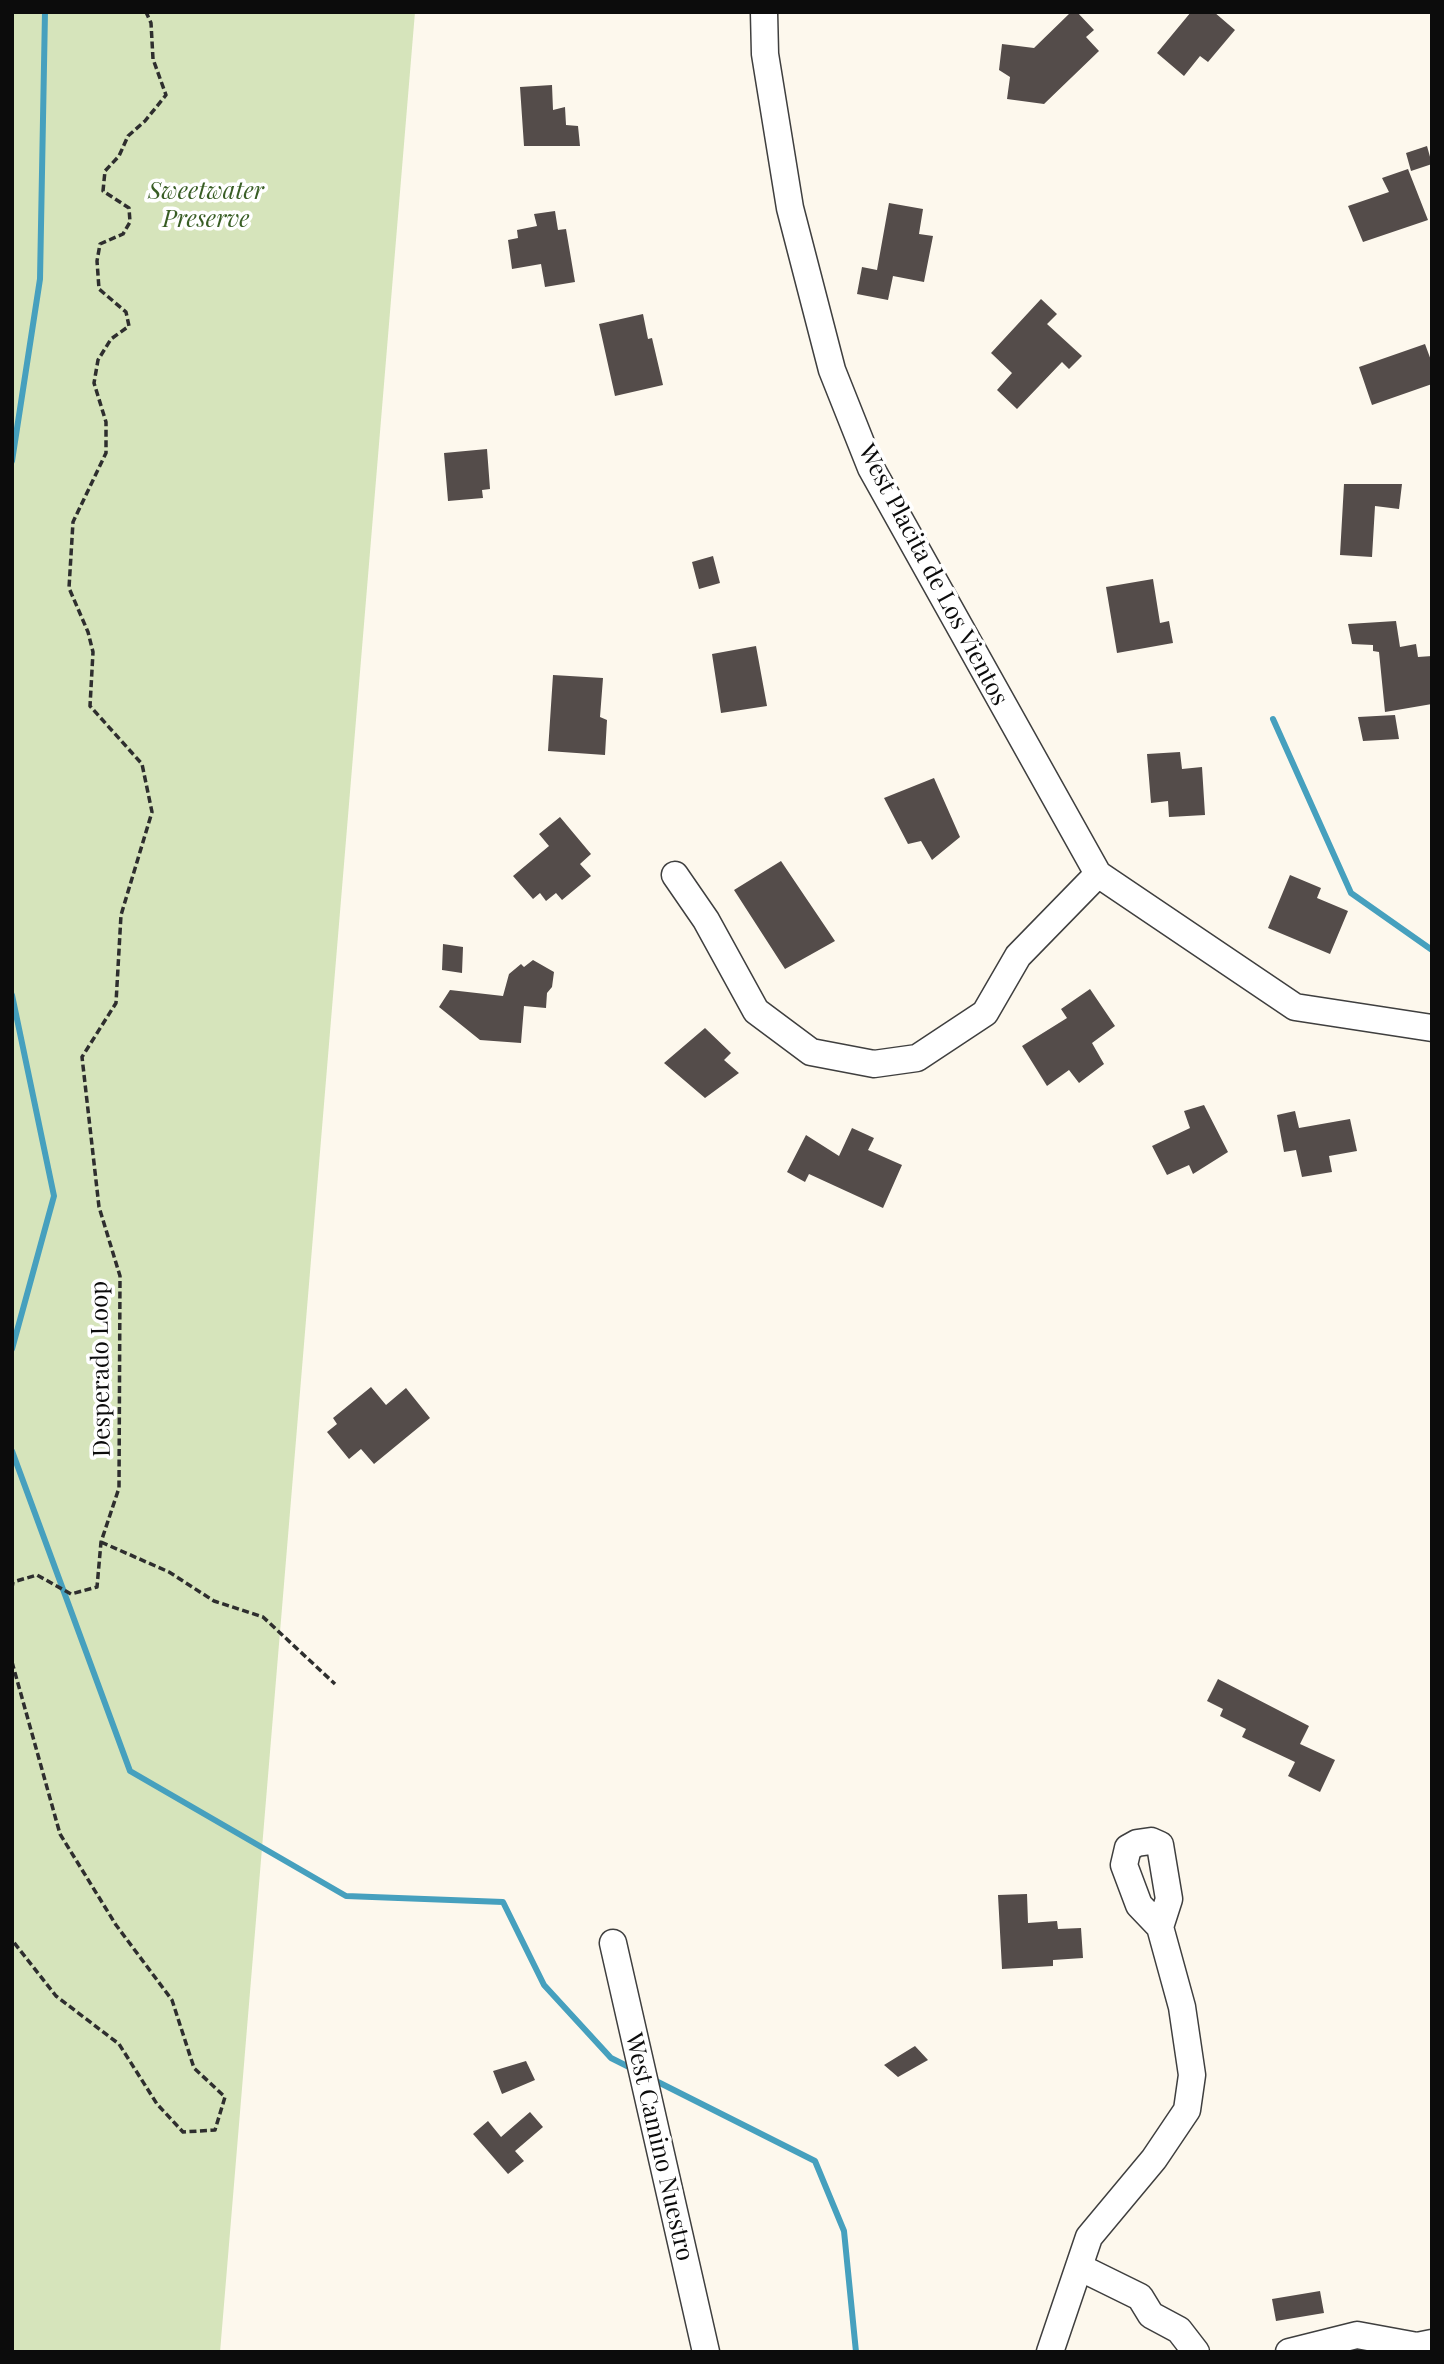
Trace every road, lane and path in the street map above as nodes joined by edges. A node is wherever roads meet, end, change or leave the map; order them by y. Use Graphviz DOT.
graph roads {
  1 [pos="146,12"];
  2 [pos="764,12"];
  3 [pos="1098,874"];
  4 [pos="675,875"];
  5 [pos="1432,1028"];
  6 [pos="101,1542"];
  7 [pos="12,1588"];
  8 [pos="12,1662"];
  9 [pos="335,1684"];
  10 [pos="1160,1927"];
  11 [pos="12,1940"];
  12 [pos="613,1943"];
  13 [pos="1079,2267"];
  14 [pos="1432,2343"];
  15 [pos="706,2352"];
  16 [pos="1050,2352"];
  17 [pos="1196,2352"];
  18 [pos="1289,2352"];
  1 -- 6 [label="path, Desperado Loop"];
  2 -- 3 [label="street, West Placita de Los Vientos"];
  3 -- 4 [label="street"];
  3 -- 5 [label="street"];
  6 -- 7 [label="path, Desperado Loop"];
  6 -- 9 [label="path"];
  8 -- 11 [label="path"];
  10 -- 13 [label="street"];
  12 -- 15 [label="street, West Camino Nuestro"];
  13 -- 16 [label="street"];
  13 -- 17 [label="street"];
  14 -- 18 [label="street"];
}
